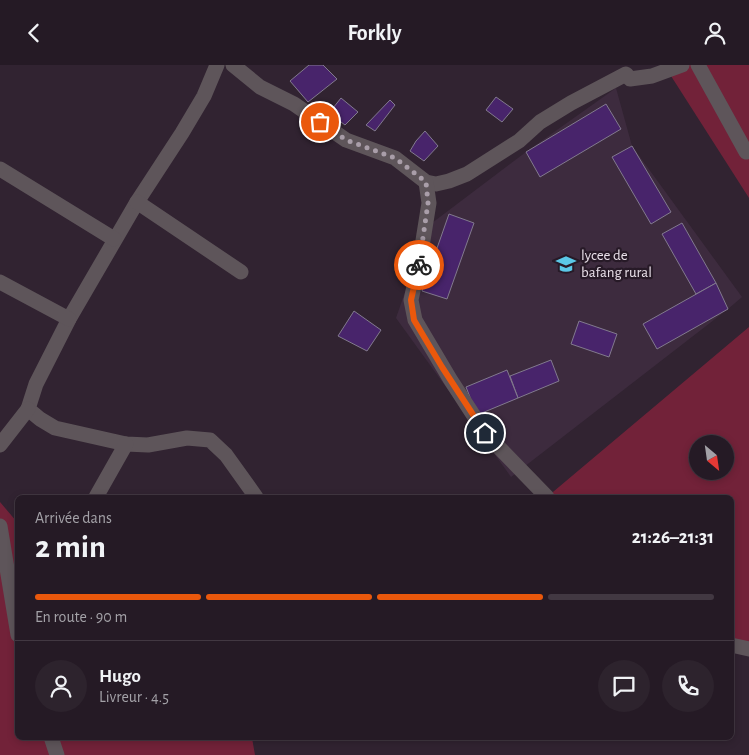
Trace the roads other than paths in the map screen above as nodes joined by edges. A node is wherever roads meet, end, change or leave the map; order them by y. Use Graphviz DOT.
graph roads {
  1 [pos="217,65"];
  2 [pos="233,65"];
  3 [pos="682,65"];
  4 [pos="698,65"];
  5 [pos="630,69"];
  6 [pos="746,152"];
  7 [pos="0,169"];
  8 [pos="426,182"];
  9 [pos="137,202"];
  10 [pos="114,239"];
  11 [pos="241,272"];
  12 [pos="0,282"];
  13 [pos="69,319"];
  14 [pos="28,409"];
  15 [pos="0,445"];
  16 [pos="126,445"];
  17 [pos="97,495"];
  18 [pos="255,495"];
  19 [pos="545,495"];
  20 [pos="0,526"];
  21 [pos="15,617"];
  22 [pos="734,646"];
  23 [pos="749,649"];
  24 [pos="52,740"];
  25 [pos="56,755"];
  1 -- 9 [label="street"];
  2 -- 8 [label="street"];
  3 -- 5 [label="street"];
  4 -- 6 [label="street"];
  5 -- 8 [label="street"];
  7 -- 10 [label="street"];
  8 -- 19 [label="street"];
  9 -- 10 [label="street"];
  9 -- 11 [label="street"];
  10 -- 13 [label="street"];
  12 -- 13 [label="street"];
  13 -- 14 [label="street"];
  14 -- 15 [label="street"];
  14 -- 16 [label="street"];
  16 -- 17 [label="street"];
  16 -- 18 [label="street"];
  20 -- 21 [label="street"];
  22 -- 23 [label="street"];
  24 -- 25 [label="street"];
}
